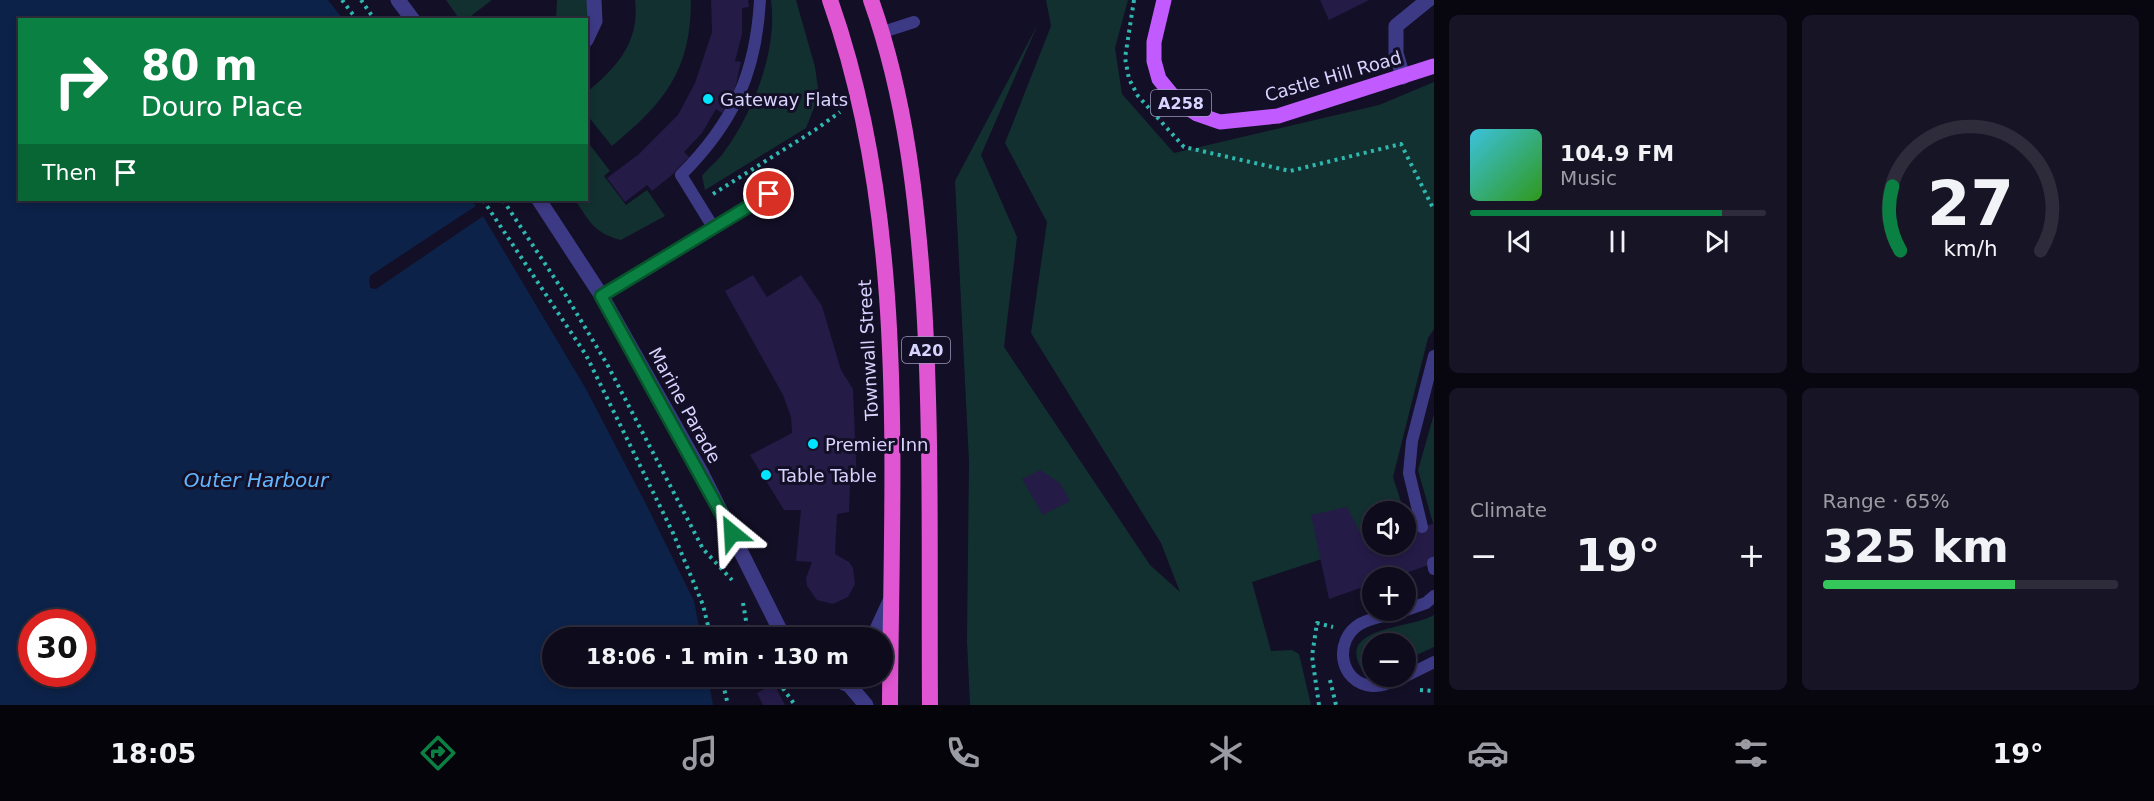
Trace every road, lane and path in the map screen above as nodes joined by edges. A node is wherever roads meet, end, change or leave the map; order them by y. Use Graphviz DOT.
graph roads {
  1 [pos="342,0"];
  2 [pos="361,0"];
  3 [pos="398,0"];
  4 [pos="594,0"];
  5 [pos="760,0"];
  6 [pos="830,0"];
  7 [pos="871,0"];
  8 [pos="1164,0"];
  9 [pos="1428,0"];
  10 [pos="356,18"];
  11 [pos="374,18"];
  12 [pos="411,18"];
  13 [pos="914,22"];
  14 [pos="883,32"];
  15 [pos="588,36"];
  16 [pos="1434,66"];
  17 [pos="1403,77"];
  18 [pos="859,97"];
  19 [pos="1401,144"];
  20 [pos="769,194"];
  21 [pos="484,201"];
  22 [pos="504,201"];
  23 [pos="540,201"];
  24 [pos="700,202"];
  25 [pos="1434,210"];
  26 [pos="713,227"];
  27 [pos="601,296"];
  28 [pos="1434,356"];
  29 [pos="1422,527"];
  30 [pos="734,582"];
  31 [pos="1434,596"];
  32 [pos="742,600"];
  33 [pos="890,600"];
  34 [pos="1416,606"];
  35 [pos="1367,621"];
  36 [pos="708,627"];
  37 [pos="747,627"];
  38 [pos="778,627"];
  39 [pos="878,627"];
  40 [pos="1352,631"];
  41 [pos="1434,662"];
  42 [pos="1416,670"];
  43 [pos="1330,680"];
  44 [pos="1362,681"];
  45 [pos="724,687"];
  46 [pos="782,687"];
  47 [pos="851,687"];
  48 [pos="728,705"];
  49 [pos="795,705"];
  50 [pos="866,705"];
  51 [pos="890,705"];
  52 [pos="930,705"];
  53 [pos="1319,705"];
  54 [pos="1336,705"];
  1 -- 10 [label="path"];
  2 -- 11 [label="path"];
  3 -- 12 [label="street"];
  4 -- 15 [label="street"];
  5 -- 24 [label="lane"];
  6 -- 18 [label="highway, Townwall Street / A20"];
  7 -- 14 [label="highway, A20"];
  8 -- 17 [label="main road, Castle Hill Road / A258"];
  9 -- 17 [label="street"];
  13 -- 14 [label="lane"];
  14 -- 52 [label="highway, A20"];
  16 -- 17 [label="main road, Castle Hill Road / A258"];
  18 -- 24 [label="path"];
  18 -- 33 [label="highway, Townwall Street / A20"];
  19 -- 25 [label="path"];
  20 -- 26 [label="lane"];
  21 -- 36 [label="path"];
  22 -- 30 [label="path"];
  23 -- 27 [label="street, Marine Parade"];
  24 -- 26 [label="lane"];
  26 -- 27 [label="lane"];
  27 -- 38 [label="street, Marine Parade"];
  28 -- 29 [label="lane"];
  31 -- 34 [label="lane"];
  32 -- 37 [label="path"];
  33 -- 39 [label="street"];
  33 -- 51 [label="highway, Townwall Street / A20"];
  35 -- 40 [label="lane"];
  40 -- 44 [label="lane"];
  40 -- 53 [label="path"];
  41 -- 42 [label="lane"];
  43 -- 54 [label="path"];
  45 -- 48 [label="path"];
  46 -- 49 [label="path"];
  47 -- 50 [label="street"];
}
